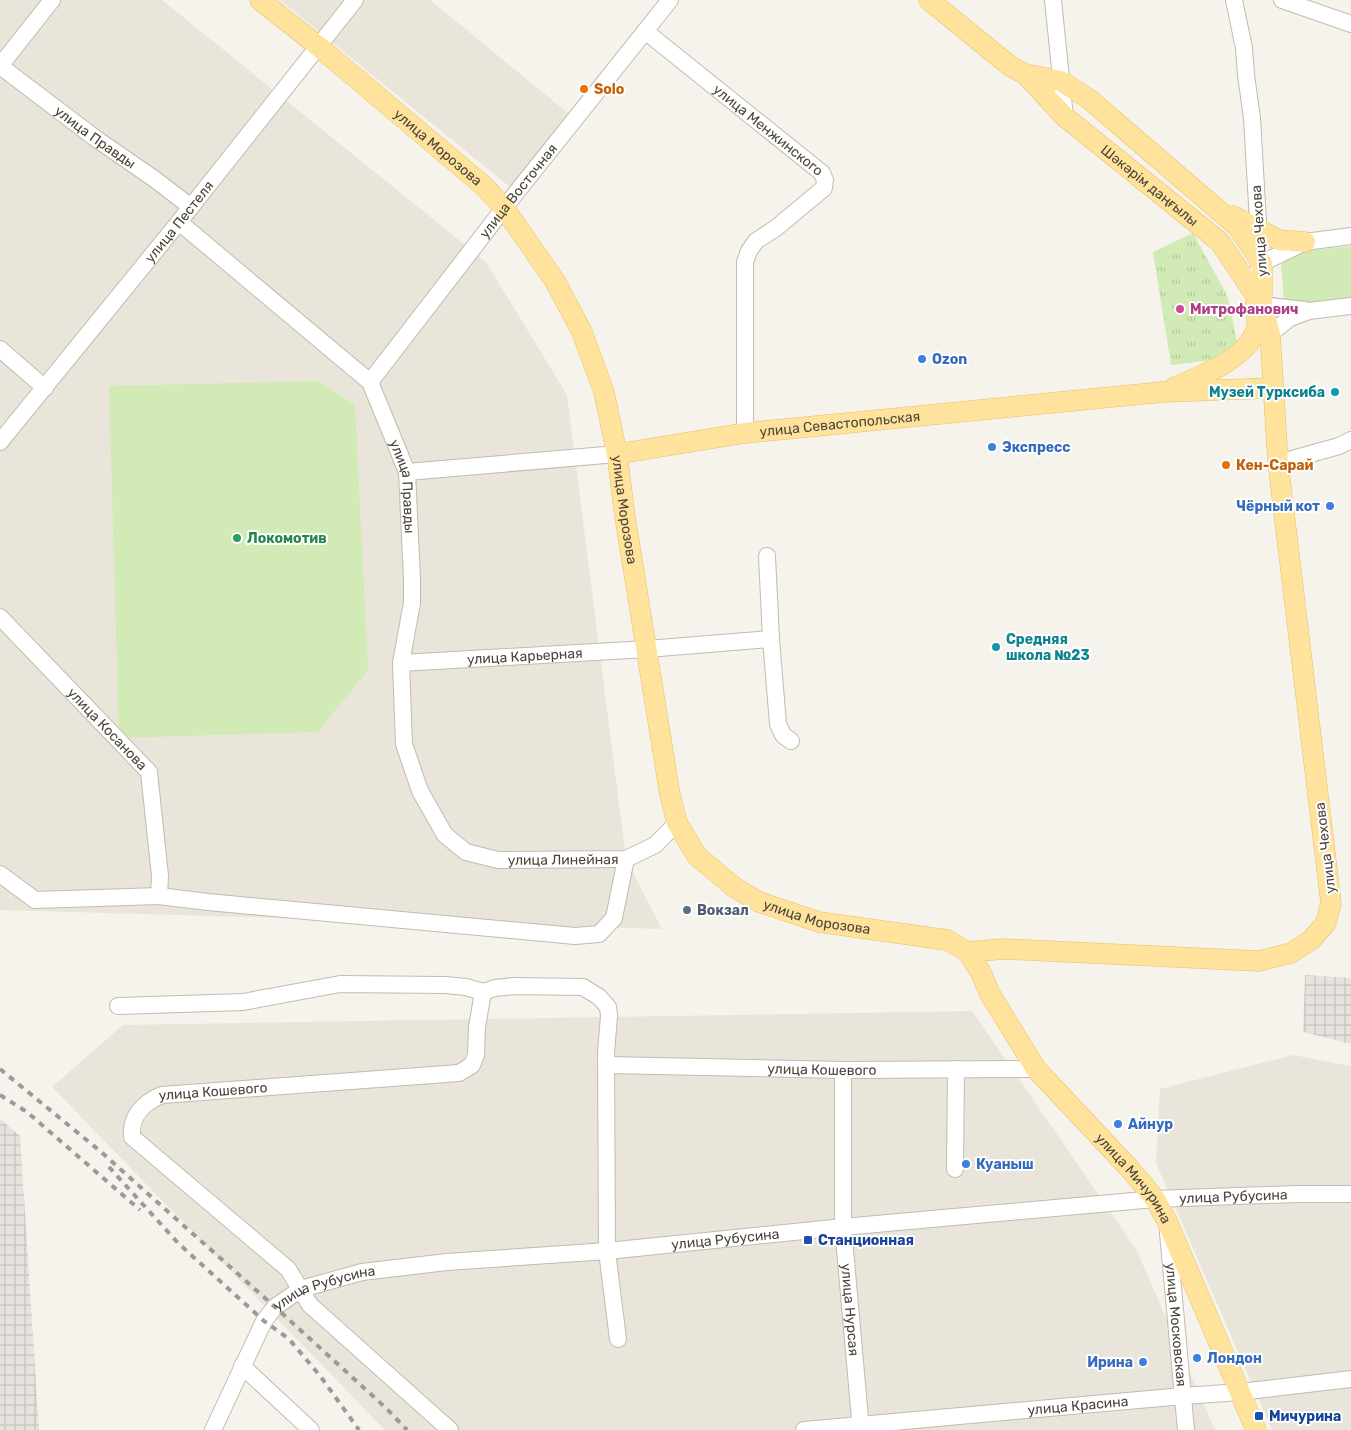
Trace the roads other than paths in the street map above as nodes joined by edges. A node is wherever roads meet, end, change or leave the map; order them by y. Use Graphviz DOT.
graph roads {
  1 [pos="52,0"];
  2 [pos="260,0"];
  3 [pos="355,0"];
  4 [pos="670,0"];
  5 [pos="929,0"];
  6 [pos="1053,0"];
  7 [pos="1234,0"];
  8 [pos="1282,0"];
  9 [pos="1351,24"];
  10 [pos="645,31"];
  11 [pos="318,46"];
  12 [pos="0,66"];
  13 [pos="1025,74"];
  14 [pos="1061,81"];
  15 [pos="1065,117"];
  16 [pos="191,207"];
  17 [pos="504,208"];
  18 [pos="1216,208"];
  19 [pos="179,222"];
  20 [pos="1258,229"];
  21 [pos="1351,236"];
  22 [pos="1305,242"];
  23 [pos="1262,263"];
  24 [pos="1258,298"];
  25 [pos="1351,306"];
  26 [pos="1310,311"];
  27 [pos="1270,334"];
  28 [pos="0,349"];
  29 [pos="370,382"];
  30 [pos="45,388"];
  31 [pos="1273,388"];
  32 [pos="1163,392"];
  33 [pos="745,433"];
  34 [pos="1351,440"];
  35 [pos="0,442"];
  36 [pos="616,454"];
  37 [pos="1278,463"];
  38 [pos="407,472"];
  39 [pos="767,556"];
  40 [pos="0,617"];
  41 [pos="771,639"];
  42 [pos="647,648"];
  43 [pos="402,663"];
  44 [pos="791,741"];
  45 [pos="676,823"];
  46 [pos="445,835"];
  47 [pos="626,859"];
  48 [pos="0,874"];
  49 [pos="159,896"];
  50 [pos="968,952"];
  51 [pos="484,992"];
  52 [pos="118,1006"];
  53 [pos="607,1065"];
  54 [pos="956,1069"];
  55 [pos="1036,1069"];
  56 [pos="843,1070"];
  57 [pos="955,1169"];
  58 [pos="1351,1194"];
  59 [pos="1155,1199"];
  60 [pos="1167,1220"];
  61 [pos="843,1227"];
  62 [pos="607,1251"];
  63 [pos="301,1289"];
  64 [pos="618,1340"];
  65 [pos="242,1366"];
  66 [pos="1351,1379"];
  67 [pos="1240,1392"];
  68 [pos="1183,1396"];
  69 [pos="860,1427"];
  70 [pos="213,1430"];
  71 [pos="311,1430"];
  72 [pos="450,1430"];
  73 [pos="804,1430"];
  74 [pos="1186,1430"];
  75 [pos="1256,1430"];
  1 -- 12 [label="street"];
  2 -- 11 [label="main road, улица Морозова"];
  3 -- 11 [label="street, улица Пестеля"];
  4 -- 10 [label="street, улица Восточная"];
  5 -- 13 [label="main road, Шәкәрім даңғылы"];
  6 -- 14 [label="street"];
  7 -- 20 [label="street, улица Чехова"];
  8 -- 9 [label="street"];
  10 -- 17 [label="street, улица Восточная"];
  10 -- 33 [label="street, улица Менжинского"];
  11 -- 16 [label="street, улица Пестеля"];
  11 -- 17 [label="main road, улица Морозова"];
  12 -- 16 [label="street, улица Правды"];
  13 -- 14 [label="main road, Шәкәрім даңғылы"];
  13 -- 15 [label="main road, Шәкәрім даңғылы"];
  14 -- 15 [label="street"];
  14 -- 18 [label="main road, Шәкәрім даңғылы"];
  15 -- 24 [label="main road, Шәкәрім даңғылы"];
  16 -- 19 [label="street, улица Пестеля"];
  17 -- 29 [label="street, улица Восточная"];
  17 -- 36 [label="main road, улица Морозова"];
  18 -- 20 [label="main road"];
  18 -- 23 [label="main road, Шәкәрім даңғылы"];
  19 -- 29 [label="street, улица Правды"];
  19 -- 30 [label="street, улица Пестеля"];
  20 -- 22 [label="main road"];
  20 -- 23 [label="street, улица Чехова"];
  21 -- 22 [label="street"];
  22 -- 23 [label="street"];
  23 -- 24 [label="main road, улица Чехова"];
  24 -- 26 [label="street"];
  24 -- 27 [label="main road, улица Чехова"];
  24 -- 32 [label="main road"];
  25 -- 26 [label="street"];
  26 -- 27 [label="street"];
  27 -- 31 [label="main road, улица Чехова"];
  28 -- 30 [label="street"];
  29 -- 38 [label="street, улица Правды"];
  30 -- 35 [label="street, улица Пестеля"];
  31 -- 32 [label="main road, улица Севастопольская"];
  31 -- 37 [label="main road, улица Чехова"];
  32 -- 33 [label="main road, улица Севастопольская"];
  33 -- 36 [label="main road, улица Севастопольская"];
  34 -- 37 [label="street"];
  36 -- 38 [label="street, улица Севастопольская"];
  36 -- 42 [label="main road, улица Морозова"];
  37 -- 50 [label="main road, улица Чехова"];
  38 -- 43 [label="street, улица Правды"];
  39 -- 41 [label="street"];
  40 -- 49 [label="street, улица Косанова"];
  41 -- 42 [label="street"];
  41 -- 44 [label="street"];
  42 -- 43 [label="street, улица Карьерная"];
  42 -- 45 [label="main road, улица Морозова"];
  43 -- 46 [label="street, улица Правды"];
  45 -- 47 [label="street, улица Линейная"];
  45 -- 50 [label="main road, улица Морозова"];
  46 -- 47 [label="street, улица Линейная"];
  47 -- 49 [label="street"];
  48 -- 49 [label="street"];
  50 -- 55 [label="main road, улица Мичурина"];
  51 -- 52 [label="street"];
  51 -- 53 [label="street"];
  51 -- 63 [label="street, улица Кошевого"];
  53 -- 56 [label="street, улица Кошевого"];
  53 -- 62 [label="street"];
  54 -- 55 [label="street, улица Кошевого"];
  54 -- 56 [label="street, улица Кошевого"];
  54 -- 57 [label="street"];
  55 -- 59 [label="main road, улица Мичурина"];
  56 -- 61 [label="street, улица Нурсая"];
  58 -- 59 [label="street, улица Рубусина"];
  59 -- 60 [label="main road, улица Мичурина"];
  59 -- 61 [label="street, улица Рубусина"];
  60 -- 67 [label="main road, улица Мичурина"];
  60 -- 68 [label="street, улица Московская"];
  61 -- 62 [label="street, улица Рубусина"];
  61 -- 69 [label="street, улица Нурсая"];
  62 -- 63 [label="street, улица Рубусина"];
  62 -- 64 [label="street"];
  63 -- 65 [label="street, улица Рубусина"];
  63 -- 72 [label="street"];
  65 -- 70 [label="street, улица Рубусина"];
  65 -- 71 [label="street"];
  66 -- 67 [label="street, улица Красина"];
  67 -- 68 [label="street, улица Красина"];
  67 -- 75 [label="main road, улица Мичурина"];
  68 -- 69 [label="street, улица Красина"];
  68 -- 74 [label="street, улица Московская"];
  69 -- 73 [label="street, улица Красина"];
}
